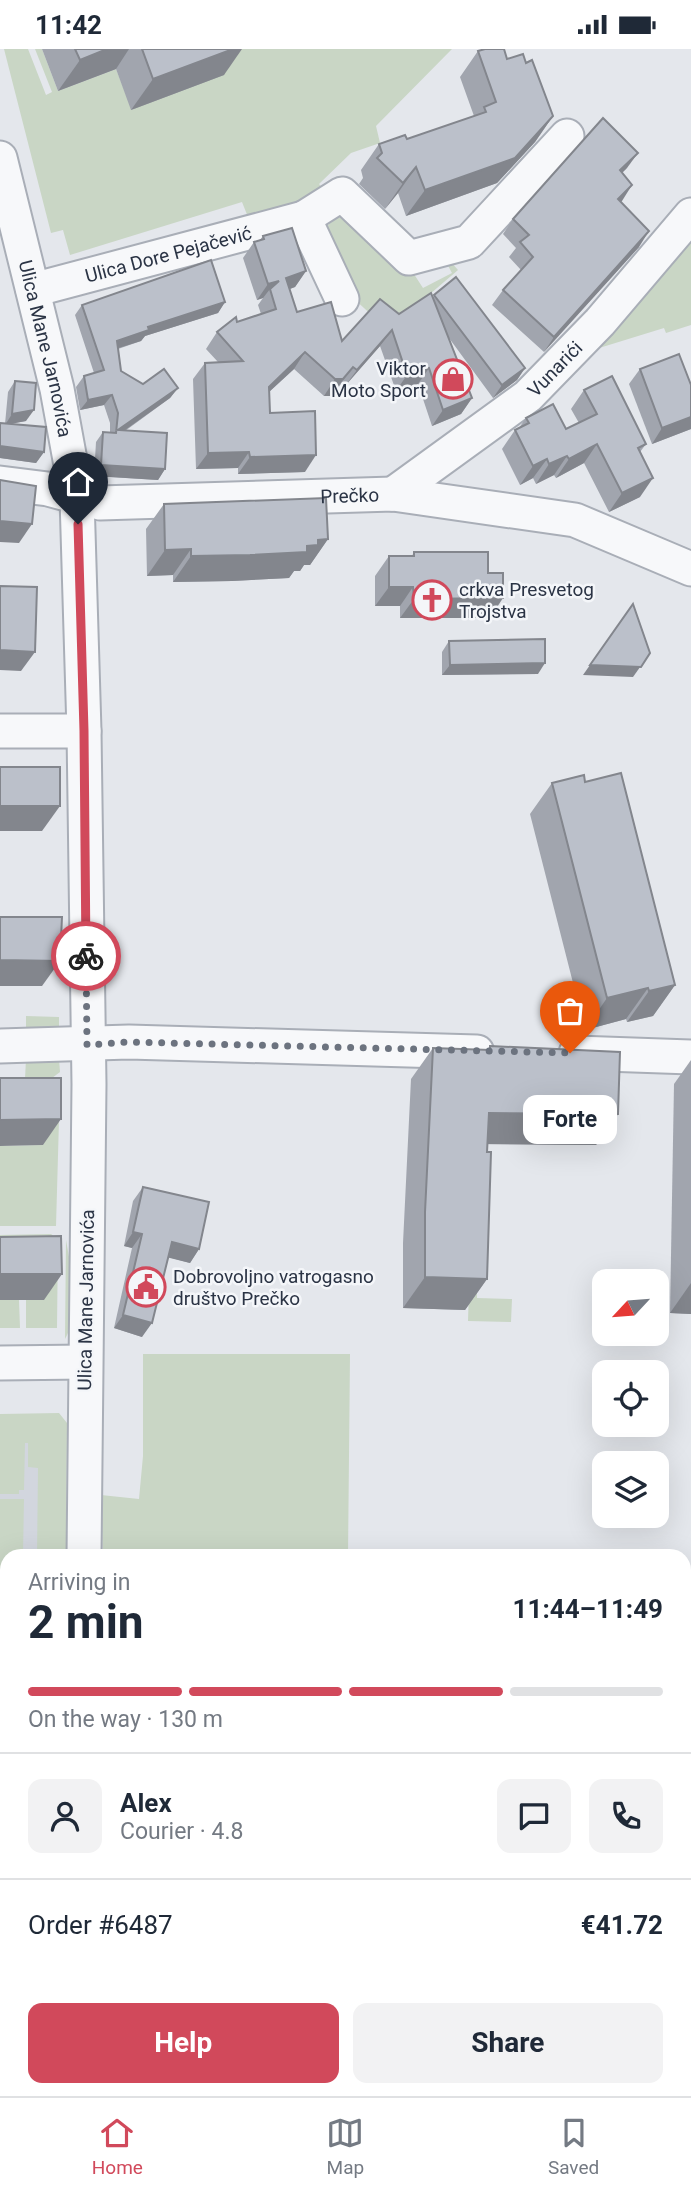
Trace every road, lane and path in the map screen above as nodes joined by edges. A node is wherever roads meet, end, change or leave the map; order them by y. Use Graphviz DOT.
graph roads {
  1 [pos="567,136"];
  2 [pos="0,159"];
  3 [pos="691,215"];
  4 [pos="304,218"];
  5 [pos="33,289"];
  6 [pos="342,299"];
  7 [pos="0,483"];
  8 [pos="393,494"];
  9 [pos="77,498"];
  10 [pos="691,569"];
  11 [pos="0,731"];
  12 [pos="84,731"];
  13 [pos="87,1045"];
  14 [pos="0,1046"];
  15 [pos="505,1052"];
  16 [pos="544,1052"];
  17 [pos="691,1058"];
  18 [pos="85,1362"];
  19 [pos="0,1363"];
  20 [pos="84,1549"];
  1 -- 4 [label="street, Ulica Dore Pejačević"];
  2 -- 5 [label="street, Ulica Mane Jarnovića"];
  3 -- 8 [label="street, Vunarići"];
  4 -- 5 [label="street, Ulica Dore Pejačević"];
  4 -- 6 [label="street"];
  5 -- 9 [label="street, Ulica Mane Jarnovića"];
  7 -- 9 [label="street, Prečko"];
  8 -- 9 [label="street, Prečko"];
  8 -- 10 [label="street, Prečko"];
  9 -- 12 [label="street, Ulica Mane Jarnovića"];
  11 -- 12 [label="street"];
  12 -- 13 [label="street, Ulica Mane Jarnovića"];
  13 -- 14 [label="street"];
  13 -- 15 [label="street"];
  13 -- 18 [label="street, Ulica Mane Jarnovića"];
  16 -- 17 [label="street"];
  18 -- 19 [label="street"];
  18 -- 20 [label="street, Ulica Mane Jarnovića"];
}
